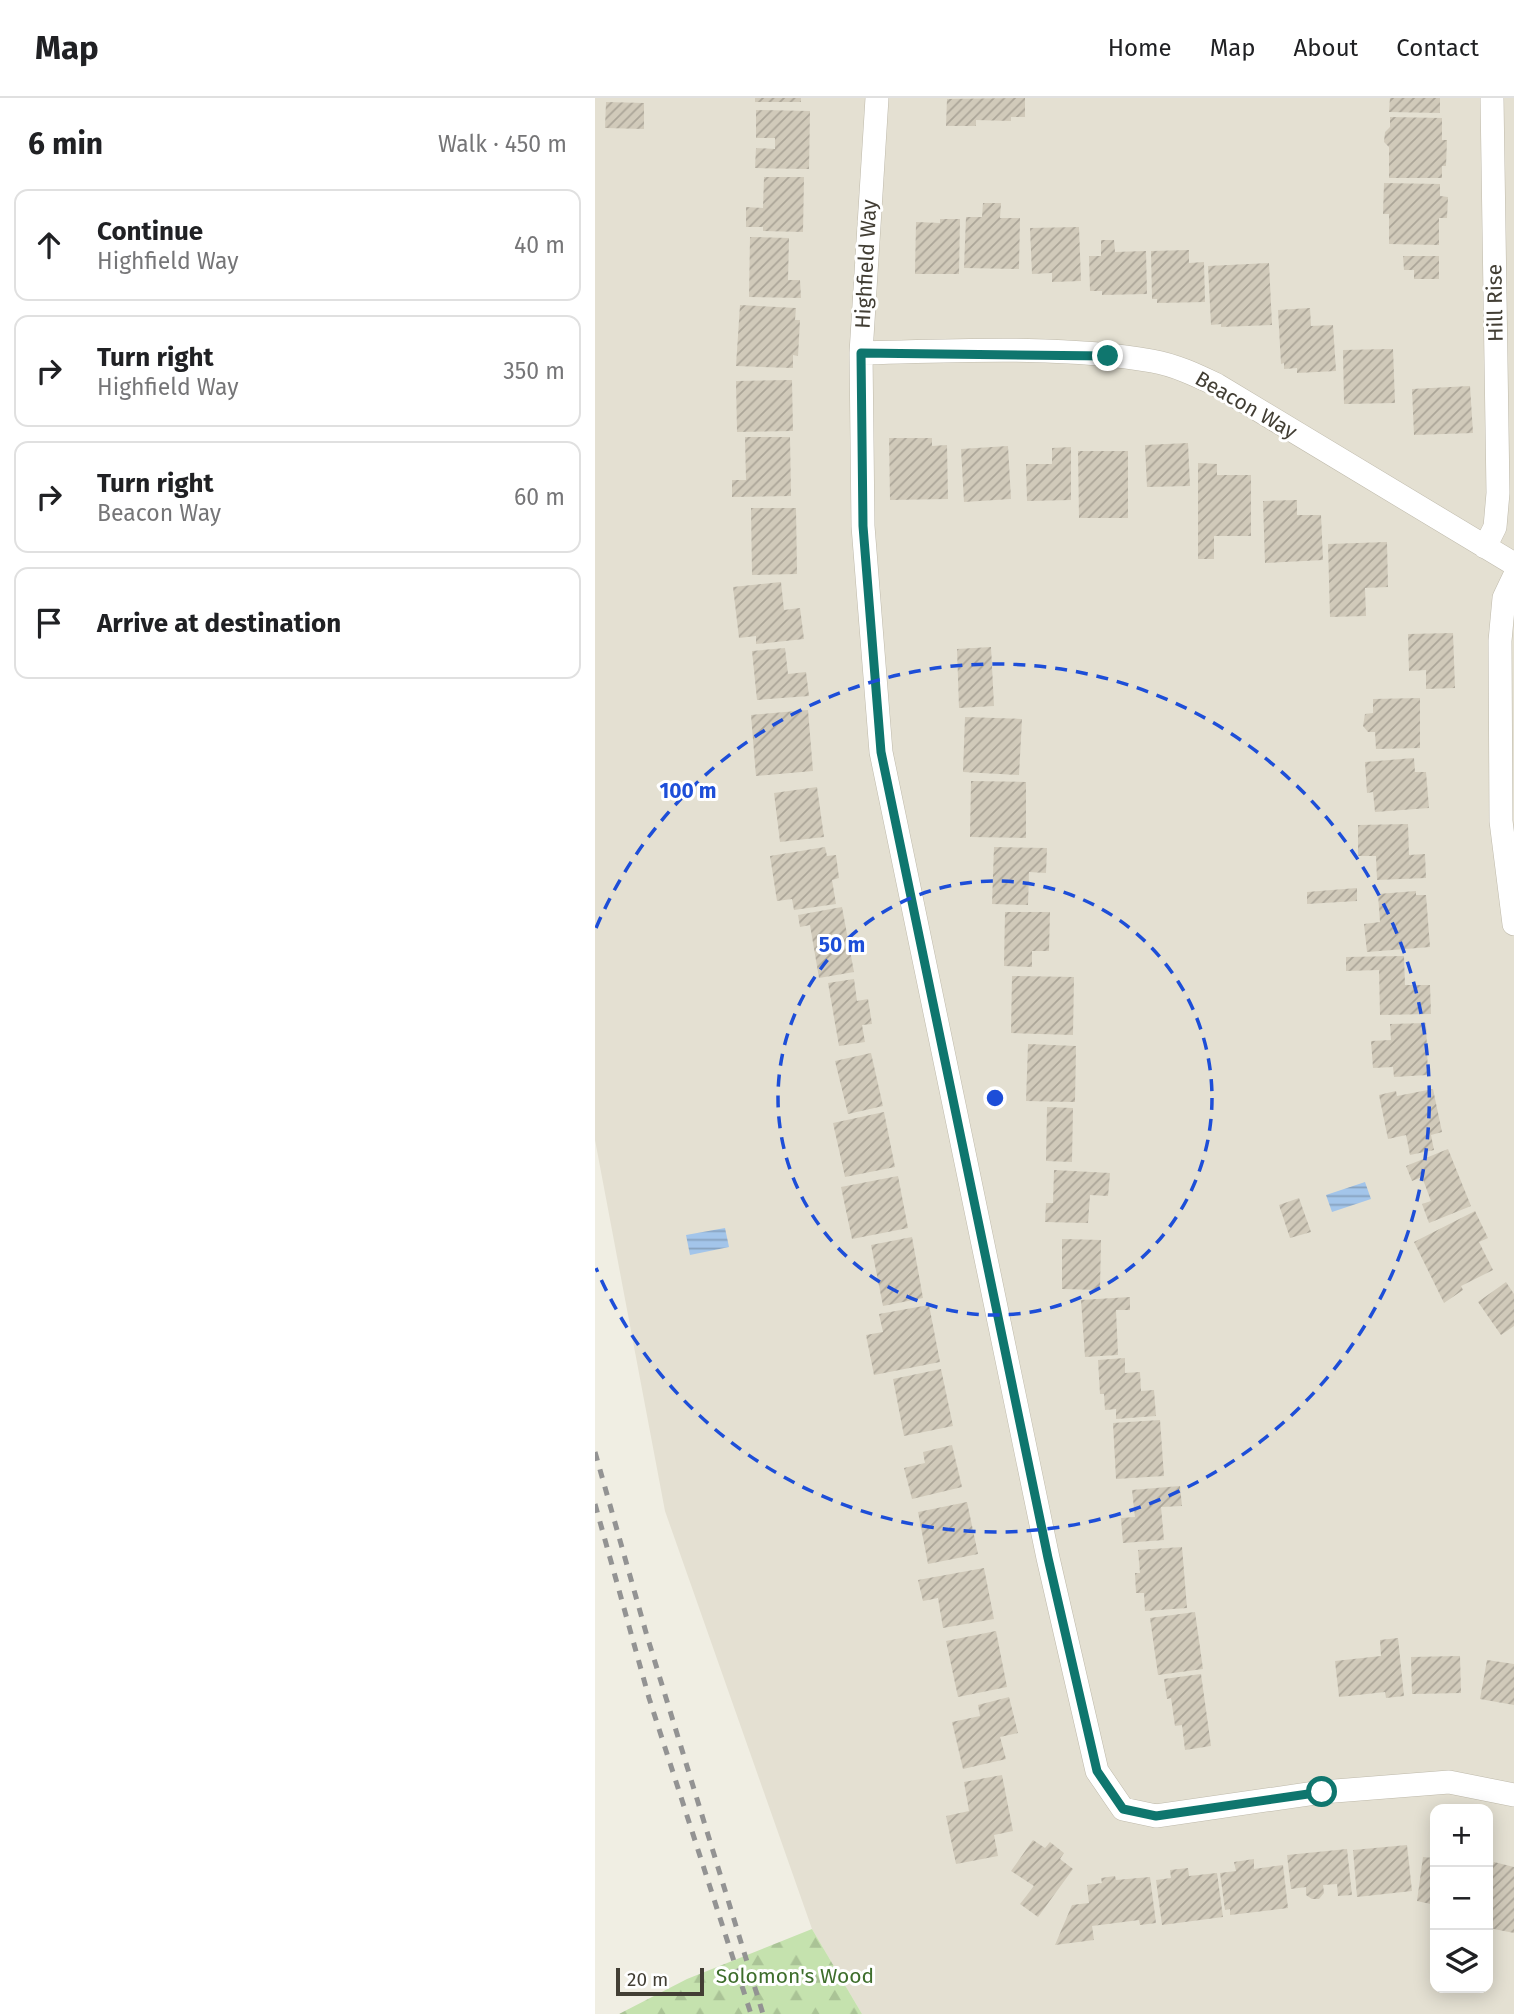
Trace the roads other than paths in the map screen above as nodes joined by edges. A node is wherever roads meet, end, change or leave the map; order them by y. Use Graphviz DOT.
graph roads {
  1 [pos="877,98"];
  2 [pos="1492,98"];
  3 [pos="861,353"];
  4 [pos="1485,547"];
  5 [pos="1514,564"];
  6 [pos="1514,577"];
  7 [pos="1514,925"];
  8 [pos="1514,1795"];
  1 -- 3 [label="street, Highfield Way"];
  2 -- 4 [label="street, Hill Rise"];
  3 -- 4 [label="street, Beacon Way"];
  3 -- 8 [label="street, Highfield Way"];
  4 -- 5 [label="street, Beacon Way"];
  6 -- 7 [label="street"];
}
